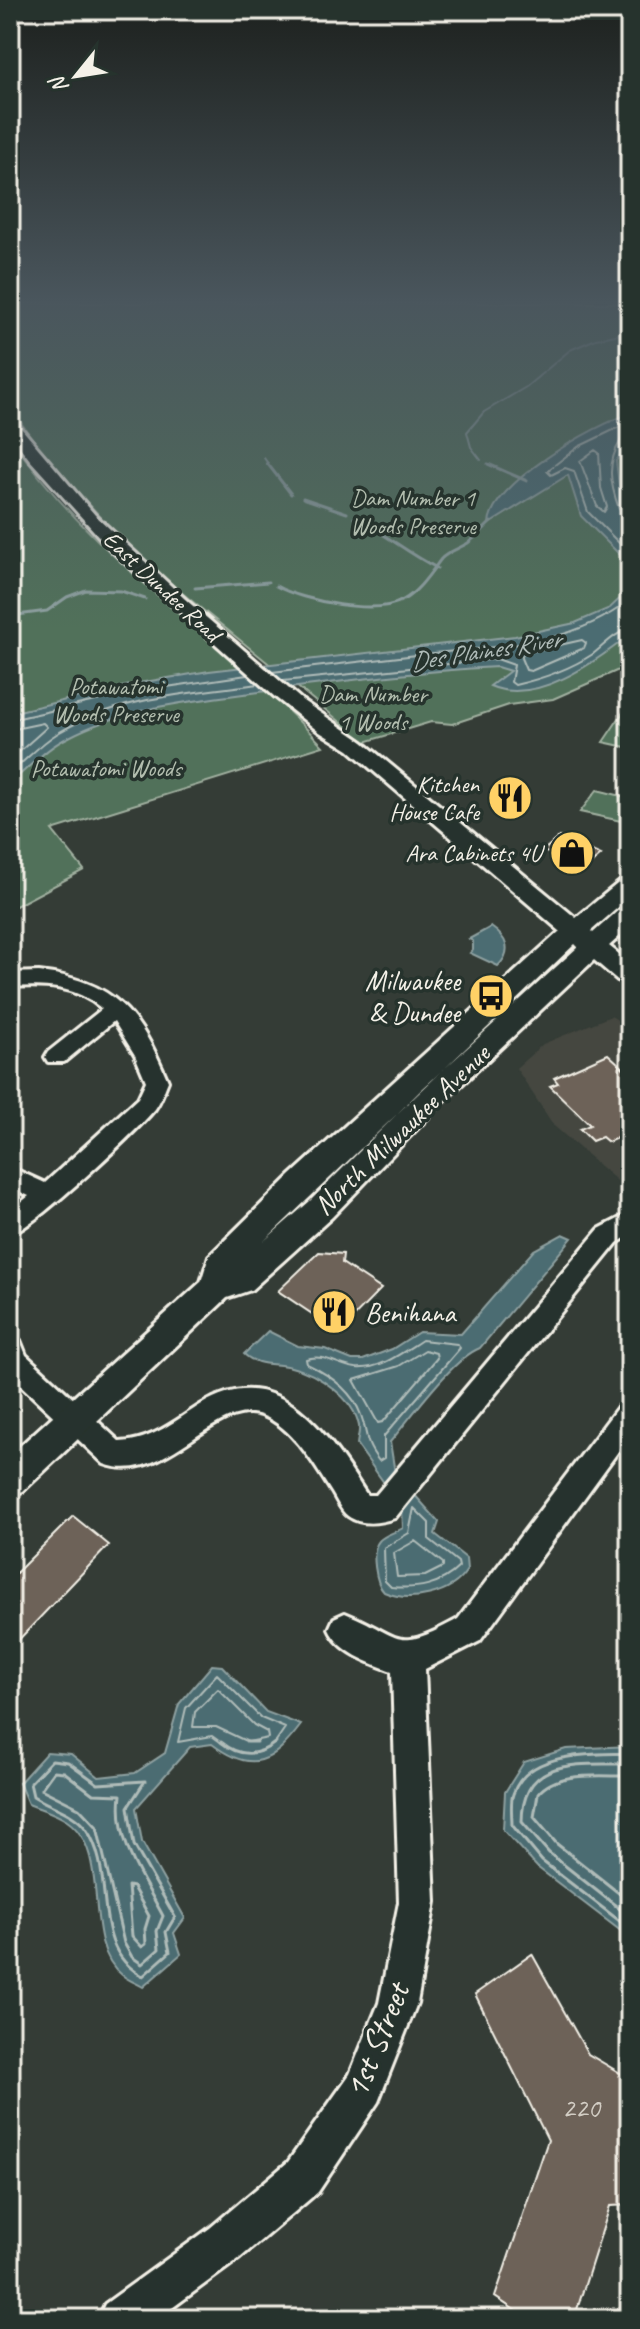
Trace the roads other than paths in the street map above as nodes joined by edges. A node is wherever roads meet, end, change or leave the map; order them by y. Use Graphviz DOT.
graph roads {
  1 [pos="10,424"];
  2 [pos="331,733"];
  3 [pos="630,871"];
  4 [pos="630,885"];
  5 [pos="532,894"];
  6 [pos="630,913"];
  7 [pos="578,945"];
  8 [pos="630,977"];
  9 [pos="10,980"];
  10 [pos="630,1001"];
  11 [pos="116,1008"];
  12 [pos="56,1057"];
  13 [pos="10,1176"];
  14 [pos="48,1195"];
  15 [pos="630,1223"];
  16 [pos="10,1225"];
  17 [pos="10,1348"];
  18 [pos="630,1413"];
  19 [pos="77,1417"];
  20 [pos="10,1479"];
  21 [pos="345,1629"];
  22 [pos="408,1659"];
  23 [pos="120,2319"];
  1 -- 2 [label="main road, East Dundee Road"];
  2 -- 5 [label="main road, East Dundee Road"];
  2 -- 7 [label="main road, East Dundee Road"];
  3 -- 5 [label="main road"];
  4 -- 7 [label="main road"];
  5 -- 7 [label="main road, East Dundee Road"];
  6 -- 7 [label="main road"];
  7 -- 8 [label="main road, East Dundee Road"];
  7 -- 10 [label="main road, East Dundee Road"];
  7 -- 19 [label="main road, North Milwaukee Avenue"];
  9 -- 11 [label="street"];
  11 -- 12 [label="street"];
  11 -- 14 [label="street"];
  13 -- 14 [label="street"];
  14 -- 16 [label="street"];
  15 -- 19 [label="street"];
  17 -- 19 [label="street"];
  18 -- 22 [label="street"];
  19 -- 20 [label="main road, North Milwaukee Avenue"];
  21 -- 22 [label="street"];
  22 -- 23 [label="street, 1st Street"];
}
